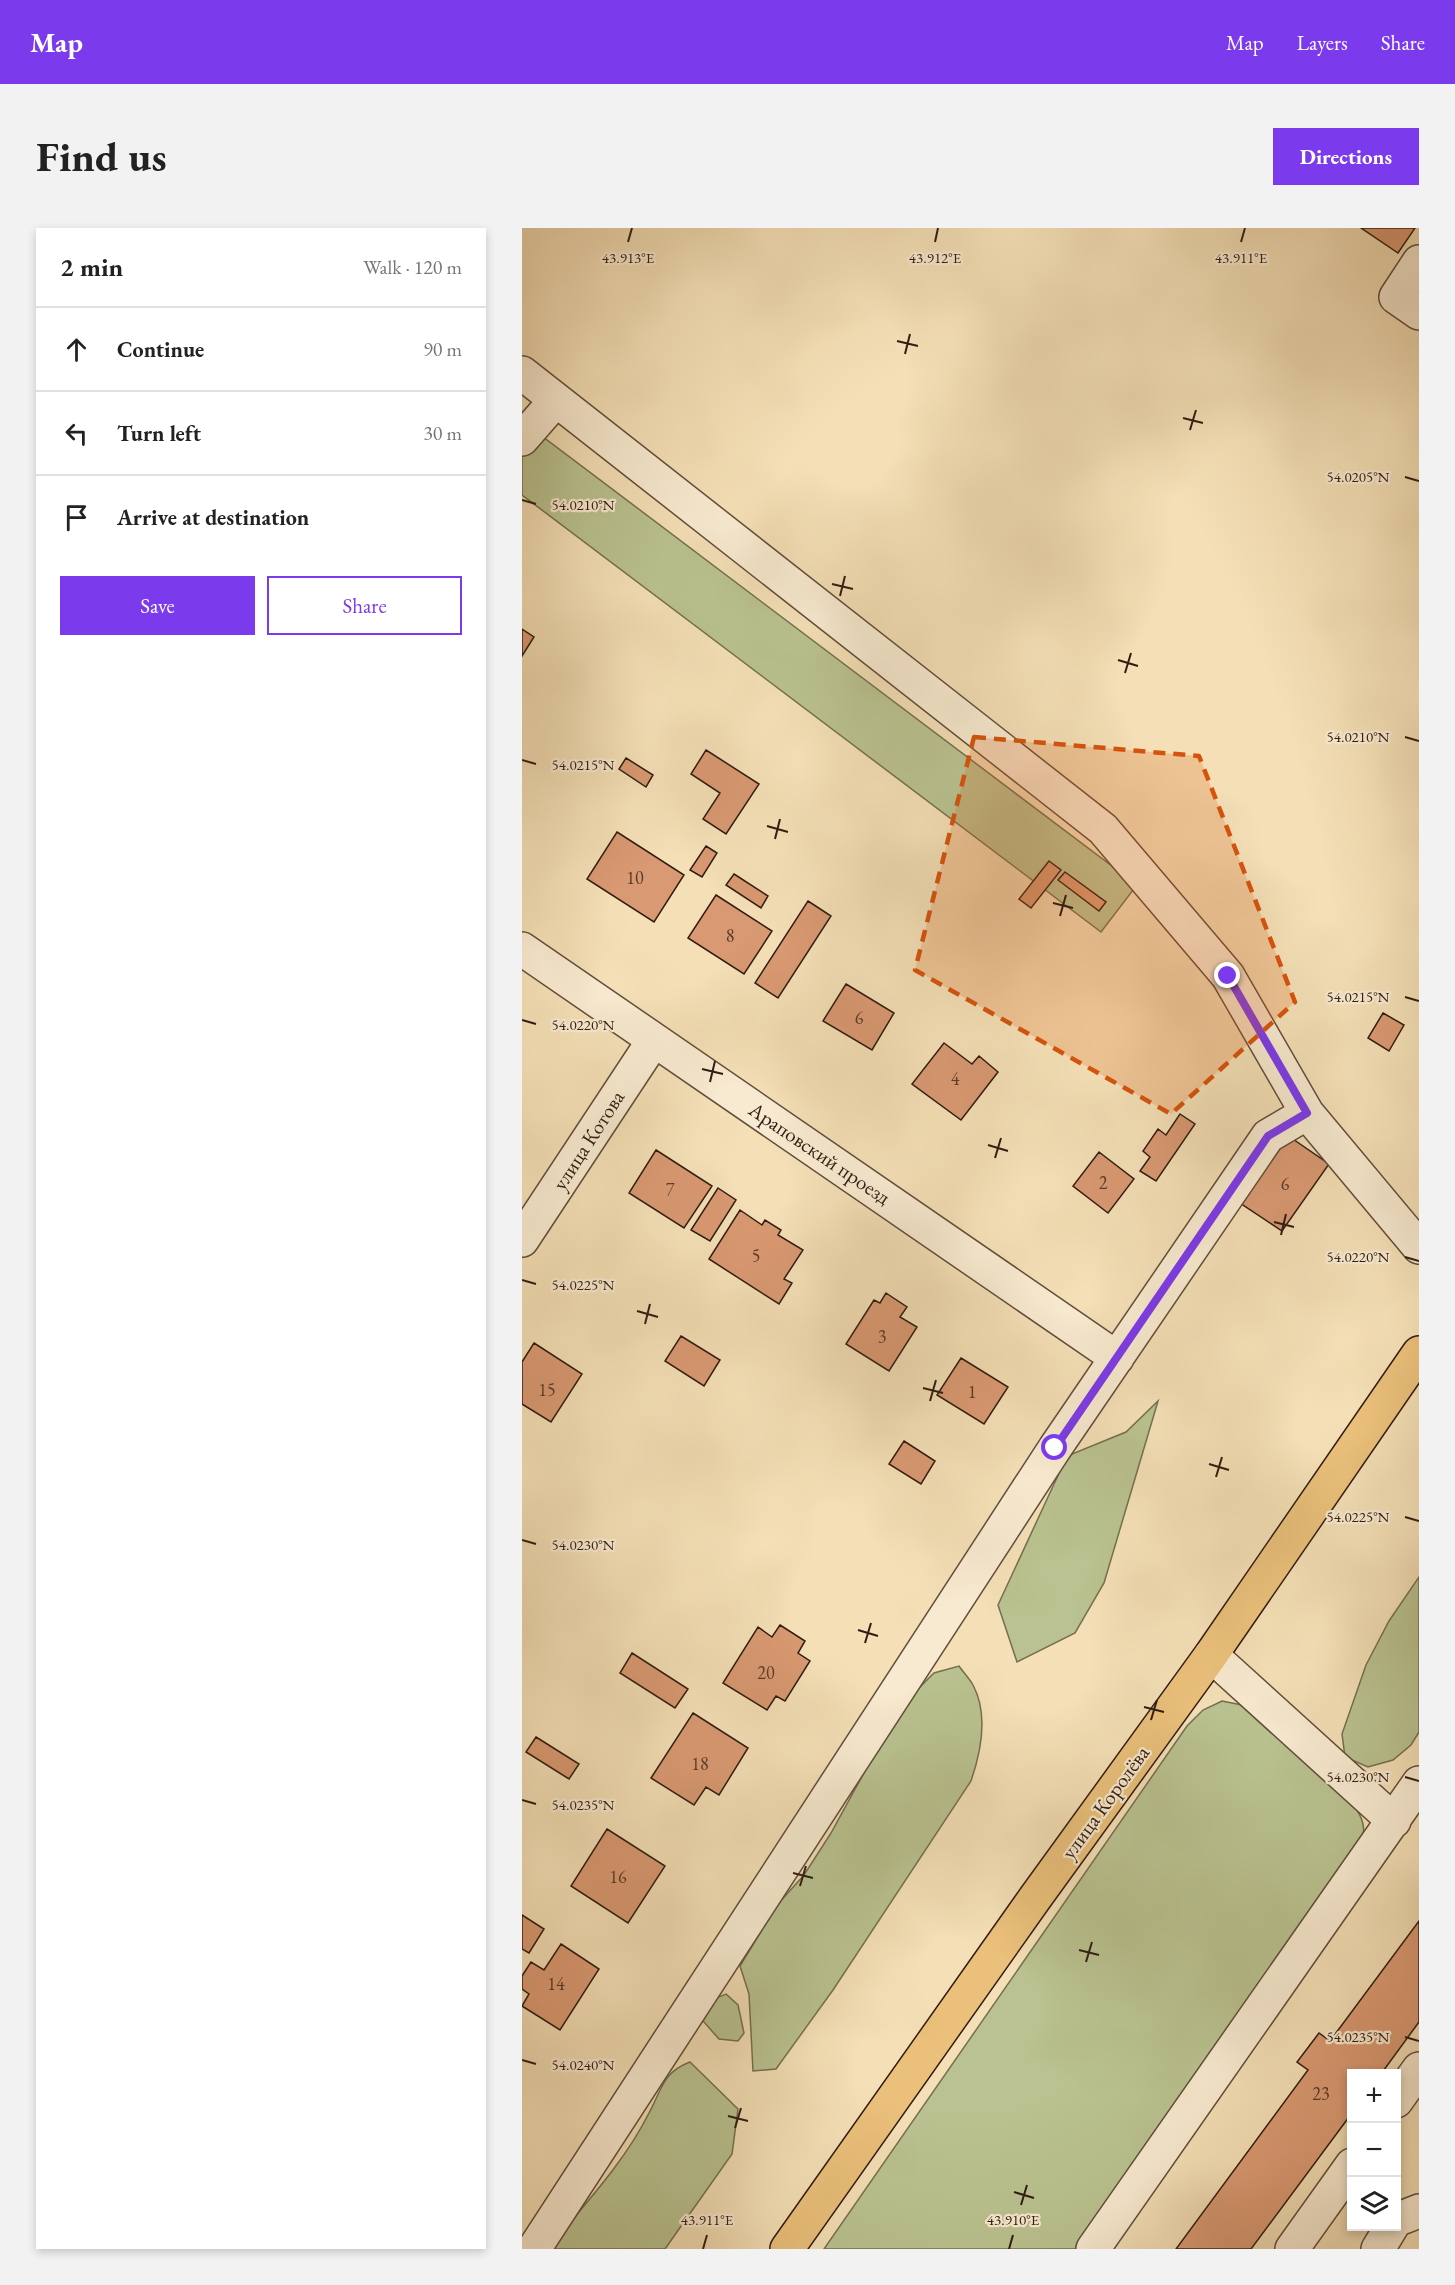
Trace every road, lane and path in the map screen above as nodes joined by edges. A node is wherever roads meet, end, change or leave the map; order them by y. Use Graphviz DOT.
graph roads {
  1 [pos="1419,262"];
  2 [pos="1419,312"];
  3 [pos="522,374"];
  4 [pos="556,400"];
  5 [pos="522,439"];
  6 [pos="522,949"];
  7 [pos="654,1040"];
  8 [pos="1307,1113"];
  9 [pos="522,1240"];
  10 [pos="1419,1247"];
  11 [pos="1419,1353"];
  12 [pos="1117,1358"];
  13 [pos="1211,1655"];
  14 [pos="1419,1784"];
  15 [pos="1394,1821"];
  16 [pos="1419,2069"];
  17 [pos="1401,2094"];
  18 [pos="1347,2172"];
  19 [pos="1419,2211"];
  20 [pos="1401,2218"];
  21 [pos="1389,2231"];
  22 [pos="534,2249"];
  23 [pos="787,2249"];
  24 [pos="1093,2249"];
  25 [pos="1292,2249"];
  26 [pos="1378,2249"];
  1 -- 2 [label="street"];
  3 -- 4 [label="street"];
  4 -- 5 [label="street"];
  4 -- 8 [label="street"];
  6 -- 7 [label="street, Араповский проезд"];
  7 -- 9 [label="street, улица Котова"];
  7 -- 12 [label="street, Араповский проезд"];
  8 -- 10 [label="street"];
  8 -- 12 [label="street"];
  11 -- 13 [label="main road, улица Королёва"];
  12 -- 22 [label="street"];
  13 -- 15 [label="street"];
  13 -- 23 [label="main road, улица Королёва"];
  14 -- 15 [label="street"];
  15 -- 24 [label="street"];
  16 -- 17 [label="street"];
  18 -- 25 [label="street"];
  19 -- 20 [label="street"];
  21 -- 26 [label="street"];
}
